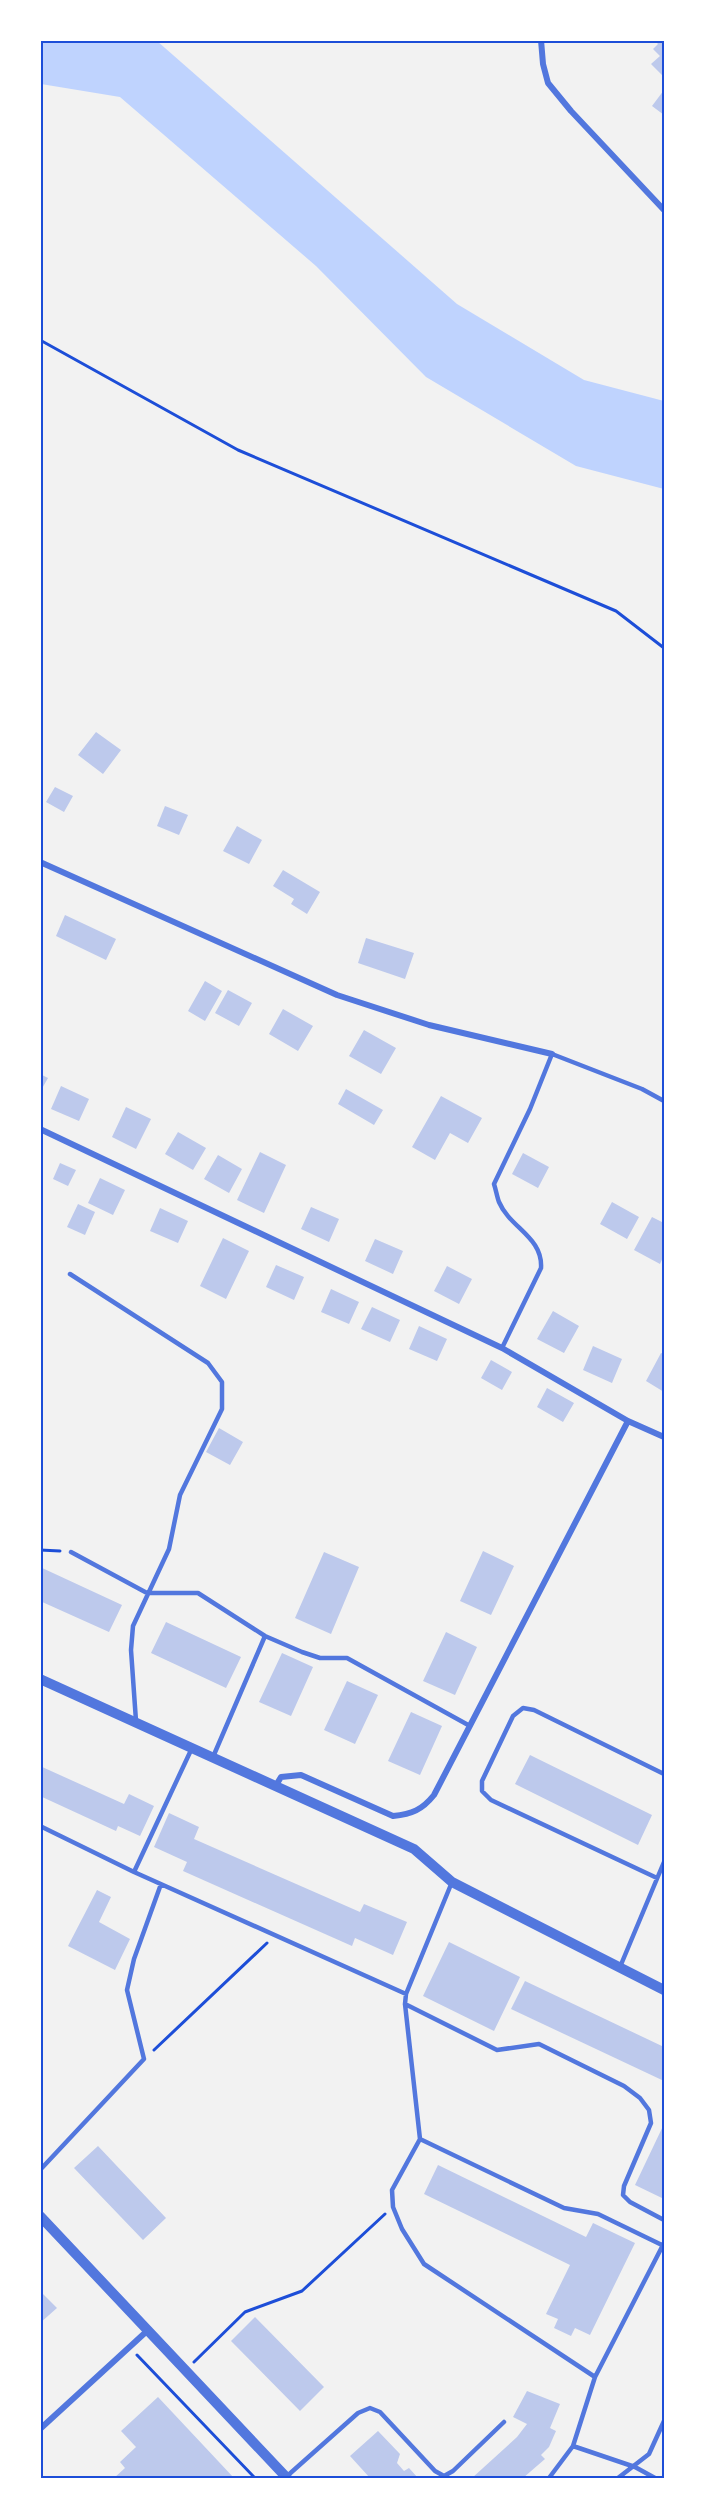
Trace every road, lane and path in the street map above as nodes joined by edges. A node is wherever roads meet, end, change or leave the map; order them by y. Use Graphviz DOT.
graph roads {
  1 [pos="541,40"];
  2 [pos="664,210"];
  3 [pos="40,340"];
  4 [pos="664,648"];
  5 [pos="40,862"];
  6 [pos="552,1054"];
  7 [pos="664,1101"];
  8 [pos="40,1129"];
  9 [pos="70,1274"];
  10 [pos="502,1348"];
  11 [pos="628,1421"];
  12 [pos="664,1437"];
  13 [pos="40,1550"];
  14 [pos="71,1552"];
  15 [pos="147,1593"];
  16 [pos="265,1636"];
  17 [pos="40,1679"];
  18 [pos="136,1721"];
  19 [pos="470,1726"];
  20 [pos="192,1748"];
  21 [pos="213,1758"];
  22 [pos="664,1774"];
  23 [pos="274,1787"];
  24 [pos="40,1826"];
  25 [pos="664,1862"];
  26 [pos="134,1872"];
  27 [pos="657,1878"];
  28 [pos="452,1882"];
  29 [pos="161,1884"];
  30 [pos="275,1935"];
  31 [pos="620,1967"];
  32 [pos="664,1990"];
  33 [pos="406,1994"];
  34 [pos="405,2004"];
  35 [pos="144,2059"];
  36 [pos="420,2139"];
  37 [pos="40,2170"];
  38 [pos="393,2207"];
  39 [pos="40,2216"];
  40 [pos="664,2220"];
  41 [pos="664,2245"];
  42 [pos="147,2331"];
  43 [pos="130,2347"];
  44 [pos="185,2371"];
  45 [pos="595,2377"];
  46 [pos="664,2421"];
  47 [pos="504,2422"];
  48 [pos="40,2429"];
  49 [pos="573,2446"];
  50 [pos="635,2467"];
  51 [pos="255,2478"];
  52 [pos="286,2478"];
  53 [pos="549,2478"];
  54 [pos="618,2478"];
  55 [pos="655,2478"];
  1 -- 2 [label="street"];
  3 -- 4 [label="path"];
  5 -- 6 [label="street"];
  6 -- 7 [label="lane"];
  6 -- 10 [label="lane"];
  8 -- 10 [label="street"];
  9 -- 15 [label="lane"];
  10 -- 11 [label="street"];
  11 -- 12 [label="street"];
  11 -- 19 [label="street"];
  13 -- 14 [label="path"];
  14 -- 15 [label="lane"];
  15 -- 16 [label="lane"];
  15 -- 18 [label="lane"];
  16 -- 19 [label="lane"];
  16 -- 21 [label="lane"];
  17 -- 18 [label="street"];
  18 -- 20 [label="street"];
  19 -- 23 [label="street"];
  20 -- 21 [label="street"];
  20 -- 26 [label="lane"];
  21 -- 23 [label="street"];
  22 -- 27 [label="lane"];
  23 -- 28 [label="street"];
  24 -- 26 [label="lane"];
  25 -- 27 [label="lane"];
  26 -- 29 [label="lane"];
  27 -- 31 [label="lane"];
  28 -- 31 [label="street"];
  28 -- 33 [label="lane"];
  29 -- 30 [label="lane"];
  29 -- 35 [label="lane"];
  30 -- 33 [label="lane"];
  30 -- 35 [label="path"];
  31 -- 32 [label="street"];
  33 -- 34 [label="lane"];
  34 -- 36 [label="lane"];
  34 -- 40 [label="lane"];
  35 -- 37 [label="lane"];
  36 -- 38 [label="lane"];
  36 -- 41 [label="lane"];
  38 -- 44 [label="path"];
  38 -- 45 [label="lane"];
  39 -- 42 [label="street"];
  41 -- 45 [label="lane"];
  42 -- 43 [label="street"];
  42 -- 44 [label="street"];
  43 -- 48 [label="street"];
  43 -- 51 [label="path"];
  44 -- 52 [label="street"];
  45 -- 49 [label="lane"];
  46 -- 50 [label="lane"];
  47 -- 52 [label="lane"];
  49 -- 50 [label="lane"];
  49 -- 53 [label="lane"];
  50 -- 54 [label="lane"];
  50 -- 55 [label="lane"];
}
